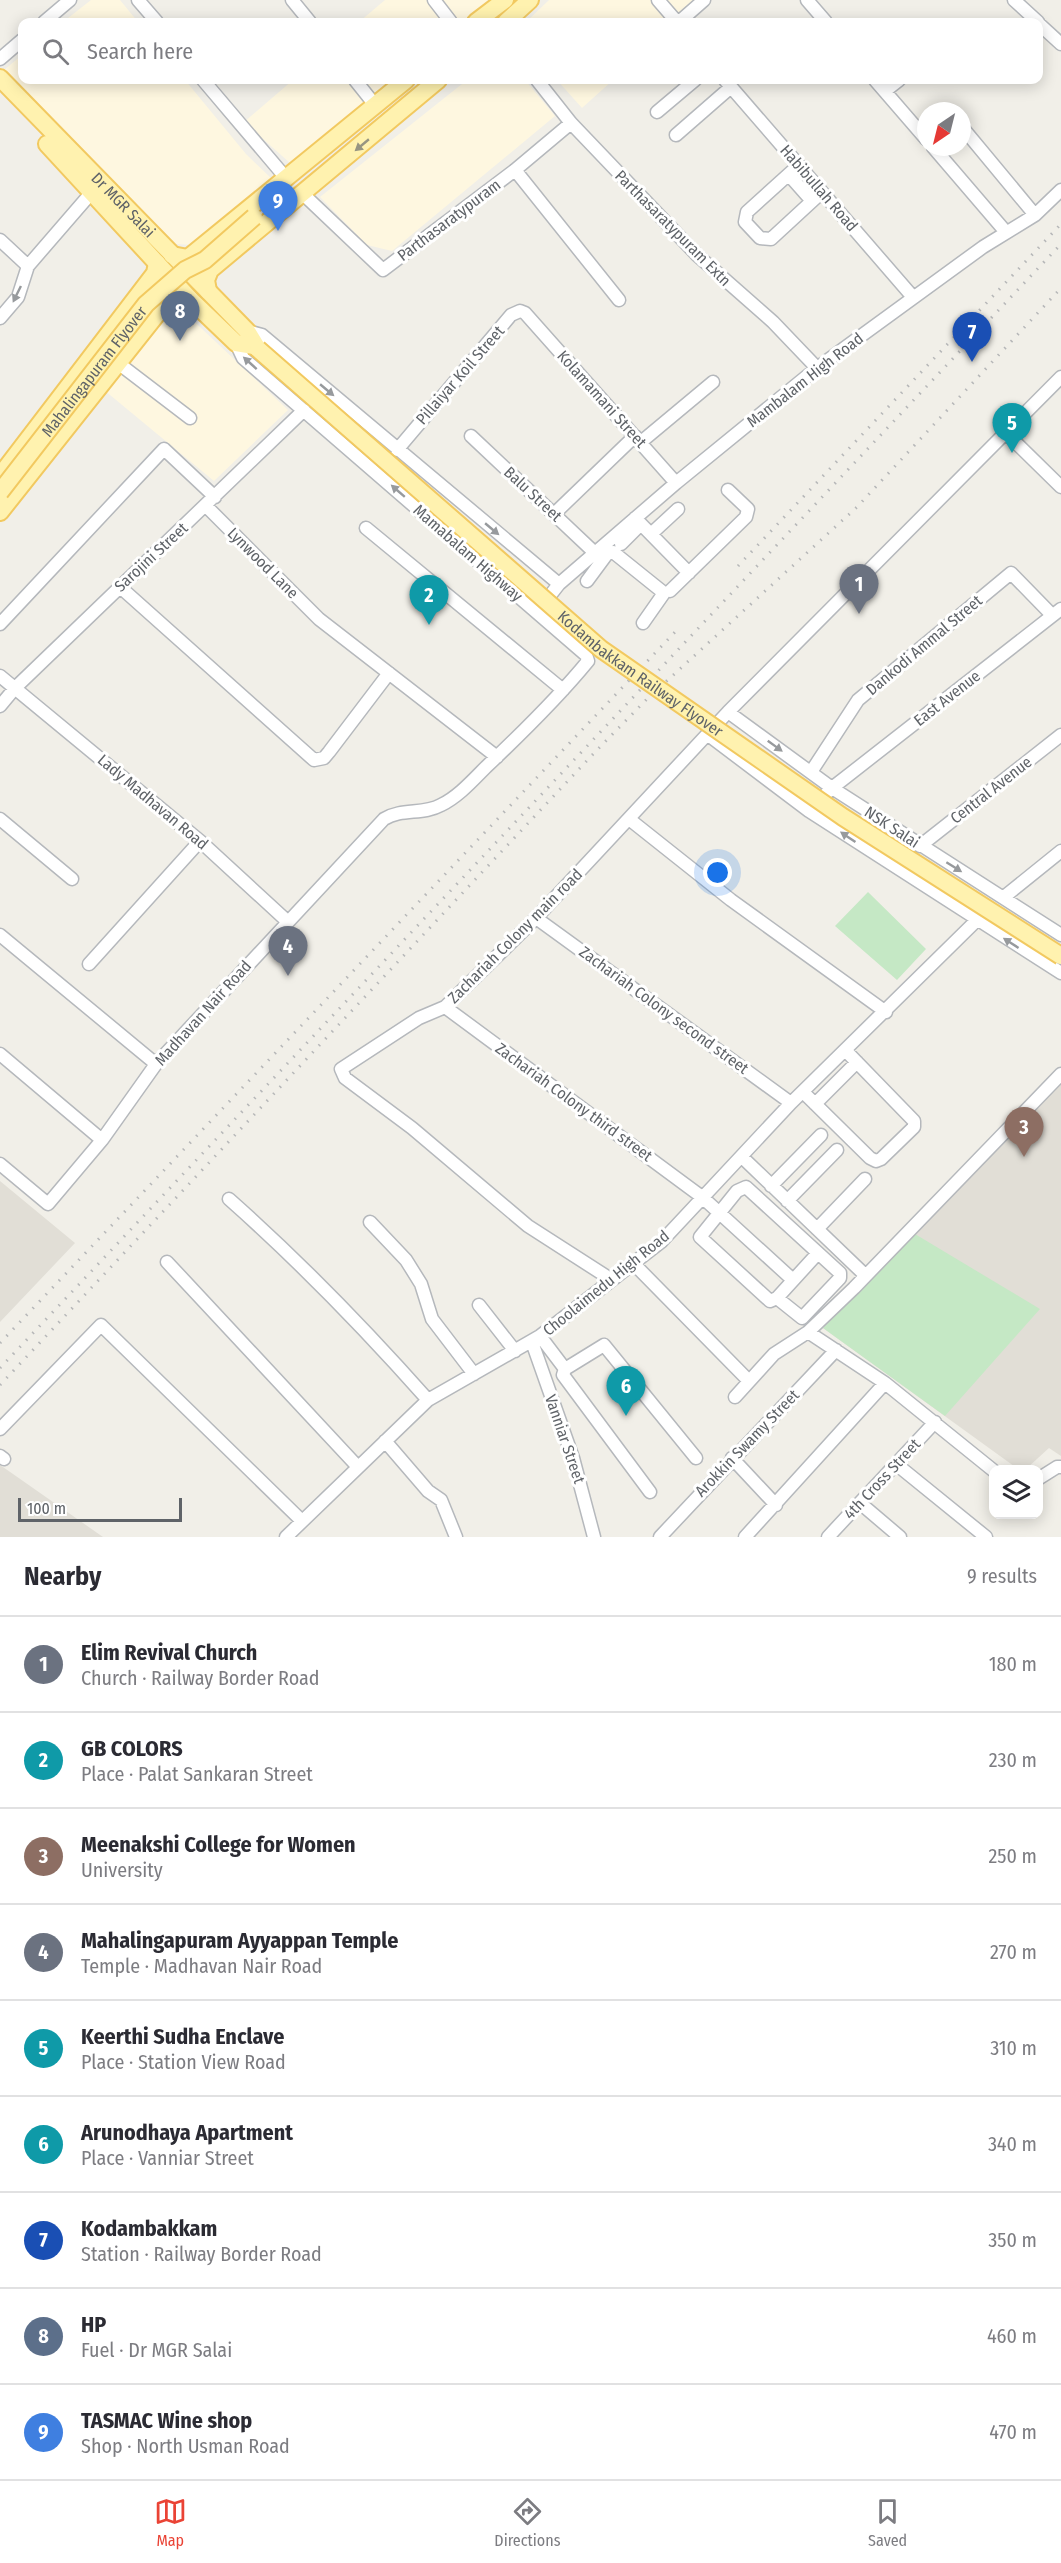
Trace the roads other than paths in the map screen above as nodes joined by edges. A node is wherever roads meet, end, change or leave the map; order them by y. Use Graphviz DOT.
graph roads {
  1 [pos="70,0"];
  2 [pos="138,0"];
  3 [pos="292,0"];
  4 [pos="434,0"];
  5 [pos="505,0"];
  6 [pos="530,0"];
  7 [pos="658,0"];
  8 [pos="704,0"];
  9 [pos="807,0"];
  10 [pos="1014,0"];
  11 [pos="49,18"];
  12 [pos="154,18"];
  13 [pos="307,18"];
  14 [pos="449,18"];
  15 [pos="482,18"];
  16 [pos="510,18"];
  17 [pos="674,18"];
  18 [pos="683,18"];
  19 [pos="823,18"];
  20 [pos="1033,18"];
  21 [pos="1043,28"];
  22 [pos="18,43"];
  23 [pos="1061,44"];
  24 [pos="0,59"];
  25 [pos="0,78"];
  26 [pos="206,84"];
  27 [pos="358,84"];
  28 [pos="401,84"];
  29 [pos="417,84"];
  30 [pos="433,84"];
  31 [pos="540,84"];
  32 [pos="690,84"];
  33 [pos="727,84"];
  34 [pos="729,84"];
  35 [pos="878,84"];
  36 [pos="894,84"];
  37 [pos="0,92"];
  38 [pos="885,92"];
  39 [pos="375,105"];
  40 [pos="657,112"];
  41 [pos="572,123"];
  42 [pos="917,129"];
  43 [pos="676,135"];
  44 [pos="971,138"];
  45 [pos="941,156"];
  46 [pos="799,165"];
  47 [pos="515,170"];
  48 [pos="789,175"];
  49 [pos="286,178"];
  50 [pos="1061,190"];
  51 [pos="92,192"];
  52 [pos="822,192"];
  53 [pos="303,194"];
  54 [pos="812,201"];
  55 [pos="1035,214"];
  56 [pos="1005,231"];
  57 [pos="216,235"];
  58 [pos="0,240"];
  59 [pos="231,253"];
  60 [pos="172,255"];
  61 [pos="157,263"];
  62 [pos="28,266"];
  63 [pos="208,291"];
  64 [pos="912,296"];
  65 [pos="190,299"];
  66 [pos="619,300"];
  67 [pos="527,316"];
  68 [pos="0,318"];
  69 [pos="249,342"];
  70 [pos="118,363"];
  71 [pos="817,368"];
  72 [pos="1061,377"];
  73 [pos="713,382"];
  74 [pos="304,410"];
  75 [pos="190,418"];
  76 [pos="1006,433"];
  77 [pos="471,436"];
  78 [pos="638,439"];
  79 [pos="397,450"];
  80 [pos="0,476"];
  81 [pos="676,483"];
  82 [pos="1061,487"];
  83 [pos="728,490"];
  84 [pos="0,492"];
  85 [pos="215,497"];
  86 [pos="206,507"];
  87 [pos="467,507"];
  88 [pos="678,509"];
  89 [pos="0,512"];
  90 [pos="554,513"];
  91 [pos="638,521"];
  92 [pos="366,528"];
  93 [pos="447,534"];
  94 [pos="651,534"];
  95 [pos="621,544"];
  96 [pos="513,546"];
  97 [pos="595,553"];
  98 [pos="584,563"];
  99 [pos="595,570"];
  100 [pos="492,573"];
  101 [pos="689,573"];
  102 [pos="587,581"];
  103 [pos="559,584"];
  104 [pos="119,586"];
  105 [pos="670,591"];
  106 [pos="536,612"];
  107 [pos="1057,612"];
  108 [pos="643,623"];
  109 [pos="0,624"];
  110 [pos="389,673"];
  111 [pos="0,676"];
  112 [pos="15,688"];
  113 [pos="563,690"];
  114 [pos="0,706"];
  115 [pos="728,712"];
  116 [pos="706,734"];
  117 [pos="1061,735"];
  118 [pos="497,757"];
  119 [pos="811,772"];
  120 [pos="832,788"];
  121 [pos="809,810"];
  122 [pos="0,819"];
  123 [pos="629,819"];
  124 [pos="200,841"];
  125 [pos="920,846"];
  126 [pos="1061,851"];
  127 [pos="72,879"];
  128 [pos="1004,897"];
  129 [pos="536,918"];
  130 [pos="977,920"];
  131 [pos="287,921"];
  132 [pos="0,934"];
  133 [pos="1061,935"];
  134 [pos="1061,956"];
  135 [pos="89,964"];
  136 [pos="1061,974"];
  137 [pos="445,1007"];
  138 [pos="886,1012"];
  139 [pos="846,1051"];
  140 [pos="0,1054"];
  141 [pos="857,1062"];
  142 [pos="156,1064"];
  143 [pos="1061,1074"];
  144 [pos="803,1092"];
  145 [pos="791,1102"];
  146 [pos="815,1104"];
  147 [pos="821,1135"];
  148 [pos="102,1140"];
  149 [pos="837,1150"];
  150 [pos="742,1157"];
  151 [pos="0,1164"];
  152 [pos="865,1179"];
  153 [pos="771,1186"];
  154 [pos="702,1197"];
  155 [pos="229,1199"];
  156 [pos="788,1201"];
  157 [pos="719,1211"];
  158 [pos="370,1222"];
  159 [pos="817,1229"];
  160 [pos="818,1253"];
  161 [pos="166,1262"];
  162 [pos="633,1263"];
  163 [pos="865,1275"];
  164 [pos="612,1280"];
  165 [pos="794,1280"];
  166 [pos="777,1298"];
  167 [pos="820,1300"];
  168 [pos="479,1305"];
  169 [pos="831,1310"];
  170 [pos="808,1332"];
  171 [pos="536,1339"];
  172 [pos="836,1350"];
  173 [pos="515,1351"];
  174 [pos="565,1369"];
  175 [pos="474,1374"];
  176 [pos="749,1381"];
  177 [pos="885,1383"];
  178 [pos="735,1397"];
  179 [pos="428,1400"];
  180 [pos="935,1422"];
  181 [pos="0,1429"];
  182 [pos="385,1442"];
  183 [pos="696,1458"];
  184 [pos="732,1458"];
  185 [pos="896,1464"];
  186 [pos="358,1467"];
  187 [pos="1061,1467"];
  188 [pos="989,1468"];
  189 [pos="1043,1476"];
  190 [pos="650,1492"];
  191 [pos="860,1503"];
  192 [pos="776,1505"];
  193 [pos="302,1521"];
  194 [pos="286,1537"];
  195 [pos="456,1537"];
  196 [pos="594,1537"];
  197 [pos="660,1537"];
  198 [pos="745,1537"];
  199 [pos="828,1537"];
  200 [pos="900,1537"];
  201 [pos="986,1537"];
  1 -- 11 [label="street"];
  2 -- 12 [label="street"];
  3 -- 13 [label="street"];
  4 -- 14 [label="street"];
  5 -- 15 [label="main road"];
  6 -- 16 [label="main road"];
  7 -- 17 [label="street"];
  8 -- 18 [label="street"];
  9 -- 19 [label="street"];
  10 -- 20 [label="street"];
  21 -- 23 [label="street"];
  22 -- 24 [label="street"];
  25 -- 60 [label="main road, Dr MGR Salai"];
  26 -- 49 [label="street"];
  27 -- 39 [label="street"];
  28 -- 39 [label="main road"];
  29 -- 84 [label="main road, Mahalingapuram Flyover, bridge"];
  30 -- 53 [label="main road, one-way"];
  31 -- 41 [label="street, Parthasaratypuram Extn"];
  32 -- 40 [label="street"];
  33 -- 43 [label="street"];
  34 -- 46 [label="street, Habibullah Road"];
  35 -- 38 [label="street"];
  36 -- 38 [label="street"];
  37 -- 51 [label="main road, Dr MGR Salai"];
  38 -- 42 [label="street"];
  39 -- 49 [label="main road"];
  41 -- 47 [label="street, Parthasaratypuram"];
  41 -- 71 [label="street, Parthasaratypuram Extn"];
  44 -- 55 [label="street"];
  45 -- 56 [label="street"];
  46 -- 48 [label="street"];
  46 -- 52 [label="street, Habibullah Road"];
  47 -- 53 [label="street, Parthasaratypuram"];
  47 -- 66 [label="street"];
  48 -- 54 [label="street"];
  48 -- 54 [label="street"];
  49 -- 57 [label="main road"];
  50 -- 55 [label="street, Mambalam High Road"];
  51 -- 61 [label="main road, Dr MGR Salai"];
  51 -- 62 [label="street"];
  52 -- 54 [label="street"];
  52 -- 64 [label="street, Habibullah Road"];
  53 -- 59 [label="main road"];
  55 -- 56 [label="street, Mambalam High Road"];
  56 -- 64 [label="street, Mambalam High Road"];
  57 -- 59 [label="main road"];
  57 -- 60 [label="main road"];
  58 -- 62 [label="street"];
  59 -- 63 [label="main road"];
  60 -- 63 [label="main road, Dr MGR Salai"];
  61 -- 65 [label="main road, Dr MGR Salai"];
  61 -- 80 [label="main road"];
  62 -- 68 [label="street, one-way"];
  63 -- 69 [label="main road, Dr MGR Salai"];
  64 -- 71 [label="street, Mambalam High Road"];
  65 -- 69 [label="main road, Dr MGR Salai"];
  65 -- 70 [label="main road"];
  67 -- 78 [label="street, Kolamamani Street"];
  67 -- 79 [label="street, Pillaiyar Koil Street"];
  74 -- 69 [label="street, Mamabalam Highway, one-way"];
  69 -- 79 [label="street, Mamabalam Highway, one-way"];
  69 -- 134 [label="main road, Kodambakkam Railway Flyover, bridge"];
  70 -- 75 [label="street"];
  70 -- 89 [label="main road"];
  71 -- 81 [label="street, Mambalam High Road"];
  72 -- 76 [label="street, Zachariah Colony main road"];
  73 -- 78 [label="street"];
  74 -- 85 [label="street, Sarojini Street"];
  93 -- 74 [label="street, Mamabalam Highway, one-way"];
  76 -- 82 [label="street"];
  76 -- 115 [label="street, Zachariah Colony main road"];
  77 -- 90 [label="street, Balu Street"];
  78 -- 81 [label="street, Kolamamani Street"];
  78 -- 90 [label="street"];
  79 -- 87 [label="street, Mamabalam Highway"];
  81 -- 91 [label="street, Mambalam High Road"];
  83 -- 101 [label="street"];
  85 -- 86 [label="street, Sarojini Street"];
  85 -- 109 [label="street"];
  86 -- 104 [label="street, Sarojini Street"];
  86 -- 110 [label="street, Lynwood Lane"];
  87 -- 93 [label="street"];
  87 -- 96 [label="street, Mamabalam Highway, one-way"];
  88 -- 94 [label="street"];
  90 -- 97 [label="street, Balu Street"];
  91 -- 94 [label="street"];
  91 -- 95 [label="street"];
  91 -- 97 [label="street, Mambalam High Road"];
  92 -- 113 [label="street"];
  93 -- 100 [label="street, Mamabalam Highway"];
  94 -- 101 [label="street"];
  96 -- 100 [label="street"];
  96 -- 103 [label="street, Mamabalam Highway"];
  97 -- 98 [label="street, Mambalam High Road"];
  98 -- 99 [label="street"];
  98 -- 103 [label="street, Mambalam High Road"];
  99 -- 102 [label="street"];
  99 -- 108 [label="street"];
  100 -- 106 [label="street, Mamabalam Highway"];
  101 -- 105 [label="street"];
  103 -- 106 [label="street, Mamabalam Highway"];
  104 -- 110 [label="street"];
  104 -- 112 [label="street, Sarojini Street"];
  106 -- 113 [label="street, Madhavan Nair Road"];
  107 -- 119 [label="street, Dankodi Ammal Street"];
  107 -- 120 [label="street, East Avenue"];
  110 -- 118 [label="street, Lynwood Lane"];
  111 -- 112 [label="street, Lady Madhavan Road"];
  112 -- 114 [label="street, Sarojini Street"];
  112 -- 124 [label="street, Lady Madhavan Road"];
  113 -- 118 [label="street, Madhavan Nair Road"];
  115 -- 116 [label="street, Zachariah Colony main road"];
  115 -- 119 [label="street, NSK Salai, one-way"];
  116 -- 121 [label="street"];
  116 -- 123 [label="street, Zachariah Colony main road"];
  117 -- 125 [label="street, Central Avenue"];
  118 -- 131 [label="street, Madhavan Nair Road"];
  119 -- 120 [label="street, NSK Salai"];
  120 -- 121 [label="street, East Avenue"];
  120 -- 125 [label="street, NSK Salai"];
  130 -- 121 [label="street, one-way"];
  122 -- 127 [label="street"];
  123 -- 129 [label="street, Zachariah Colony main road"];
  123 -- 138 [label="street"];
  124 -- 131 [label="street, Lady Madhavan Road"];
  124 -- 135 [label="street"];
  125 -- 128 [label="street, NSK Salai, one-way"];
  126 -- 128 [label="street"];
  128 -- 133 [label="street, NSK Salai"];
  129 -- 137 [label="street, Zachariah Colony main road"];
  129 -- 145 [label="street, Zachariah Colony second street"];
  136 -- 130 [label="street, one-way"];
  130 -- 138 [label="street, Choolaimedu High Road"];
  131 -- 142 [label="street, Madhavan Nair Road"];
  132 -- 142 [label="street"];
  137 -- 154 [label="street, Zachariah Colony third street"];
  137 -- 164 [label="street, Zachariah Colony main road"];
  138 -- 139 [label="street, Choolaimedu High Road"];
  139 -- 141 [label="street"];
  139 -- 144 [label="street, Choolaimedu High Road"];
  140 -- 148 [label="street"];
  141 -- 146 [label="street"];
  141 -- 146 [label="street"];
  142 -- 148 [label="street, Madhavan Nair Road"];
  143 -- 163 [label="street"];
  144 -- 145 [label="street, Choolaimedu High Road"];
  144 -- 146 [label="street"];
  145 -- 150 [label="street, Choolaimedu High Road"];
  147 -- 153 [label="street"];
  148 -- 151 [label="street, Madhavan Nair Road"];
  149 -- 156 [label="street"];
  150 -- 153 [label="street"];
  150 -- 154 [label="street, Choolaimedu High Road"];
  152 -- 159 [label="street"];
  153 -- 156 [label="street"];
  154 -- 157 [label="street, Zachariah Colony third street"];
  154 -- 162 [label="street, Choolaimedu High Road"];
  155 -- 179 [label="street"];
  156 -- 159 [label="street"];
  157 -- 160 [label="street"];
  157 -- 165 [label="street, Zachariah Colony third street"];
  157 -- 166 [label="street"];
  158 -- 175 [label="street"];
  159 -- 163 [label="street"];
  160 -- 165 [label="street"];
  160 -- 167 [label="street"];
  161 -- 186 [label="street"];
  162 -- 164 [label="street, Choolaimedu High Road"];
  162 -- 176 [label="street"];
  163 -- 169 [label="street"];
  164 -- 171 [label="street, Choolaimedu High Road"];
  165 -- 166 [label="street"];
  166 -- 167 [label="street"];
  167 -- 169 [label="street"];
  168 -- 173 [label="street"];
  169 -- 170 [label="street"];
  170 -- 172 [label="street"];
  170 -- 176 [label="street"];
  171 -- 173 [label="street, Choolaimedu High Road"];
  171 -- 174 [label="street"];
  171 -- 196 [label="street, Vanniar Street"];
  172 -- 177 [label="street"];
  172 -- 184 [label="street, Arokkin Swamy Street"];
  173 -- 175 [label="street, Choolaimedu High Road"];
  174 -- 183 [label="street"];
  174 -- 190 [label="street"];
  175 -- 179 [label="street, Choolaimedu High Road"];
  176 -- 178 [label="street"];
  177 -- 180 [label="street"];
  177 -- 192 [label="street"];
  179 -- 182 [label="street, Choolaimedu High Road"];
  180 -- 185 [label="street, 4th Cross Street"];
  180 -- 188 [label="street"];
  181 -- 193 [label="street"];
  182 -- 186 [label="street, Choolaimedu High Road"];
  182 -- 195 [label="street"];
  184 -- 192 [label="street"];
  184 -- 197 [label="street, Arokkin Swamy Street"];
  185 -- 191 [label="street, 4th Cross Street"];
  185 -- 201 [label="street"];
  186 -- 193 [label="street, Choolaimedu High Road"];
  187 -- 189 [label="street"];
  191 -- 199 [label="street, 4th Cross Street"];
  191 -- 200 [label="street"];
  192 -- 198 [label="street"];
  193 -- 194 [label="street, Choolaimedu High Road"];
}
